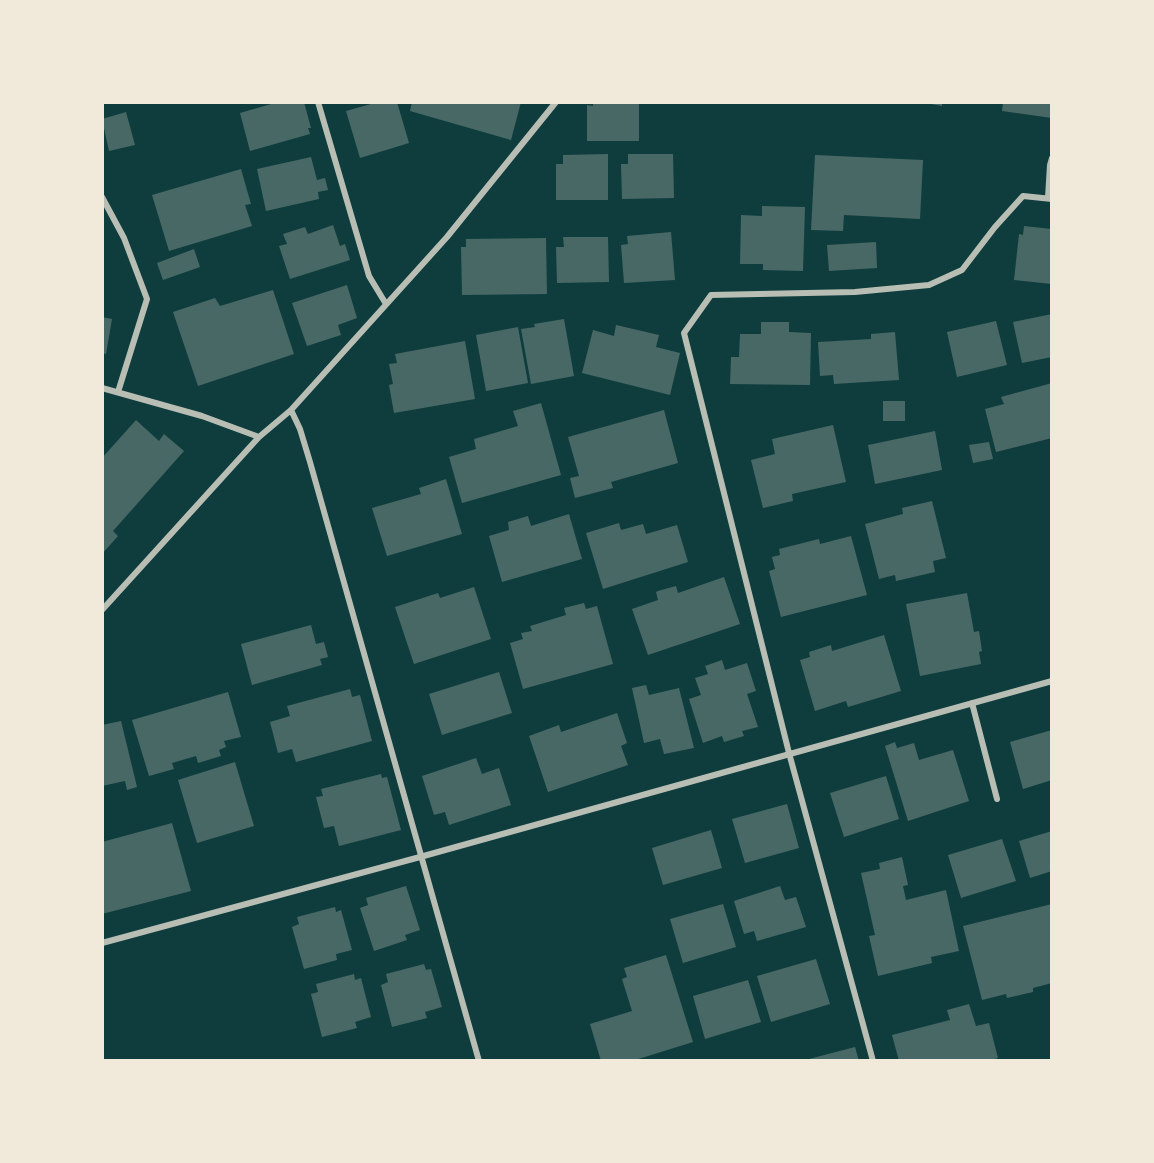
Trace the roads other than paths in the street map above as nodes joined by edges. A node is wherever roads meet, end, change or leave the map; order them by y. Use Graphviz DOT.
graph roads {
  1 [pos="318,102"];
  2 [pos="556,102"];
  3 [pos="1052,158"];
  4 [pos="102,197"];
  5 [pos="1050,198"];
  6 [pos="386,304"];
  7 [pos="102,388"];
  8 [pos="118,392"];
  9 [pos="291,410"];
  10 [pos="259,437"];
  11 [pos="102,610"];
  12 [pos="1052,681"];
  13 [pos="972,703"];
  14 [pos="789,753"];
  15 [pos="997,799"];
  16 [pos="420,858"];
  17 [pos="102,943"];
  18 [pos="479,1061"];
  19 [pos="873,1061"];
  1 -- 6 [label="street"];
  2 -- 6 [label="street"];
  3 -- 5 [label="street"];
  4 -- 8 [label="street"];
  5 -- 14 [label="street"];
  6 -- 9 [label="street"];
  7 -- 8 [label="street"];
  8 -- 10 [label="street"];
  9 -- 10 [label="street"];
  9 -- 16 [label="street"];
  10 -- 11 [label="street"];
  12 -- 13 [label="street"];
  13 -- 14 [label="street"];
  13 -- 15 [label="street"];
  14 -- 16 [label="street"];
  14 -- 19 [label="street"];
  16 -- 17 [label="street"];
  16 -- 18 [label="street"];
}
